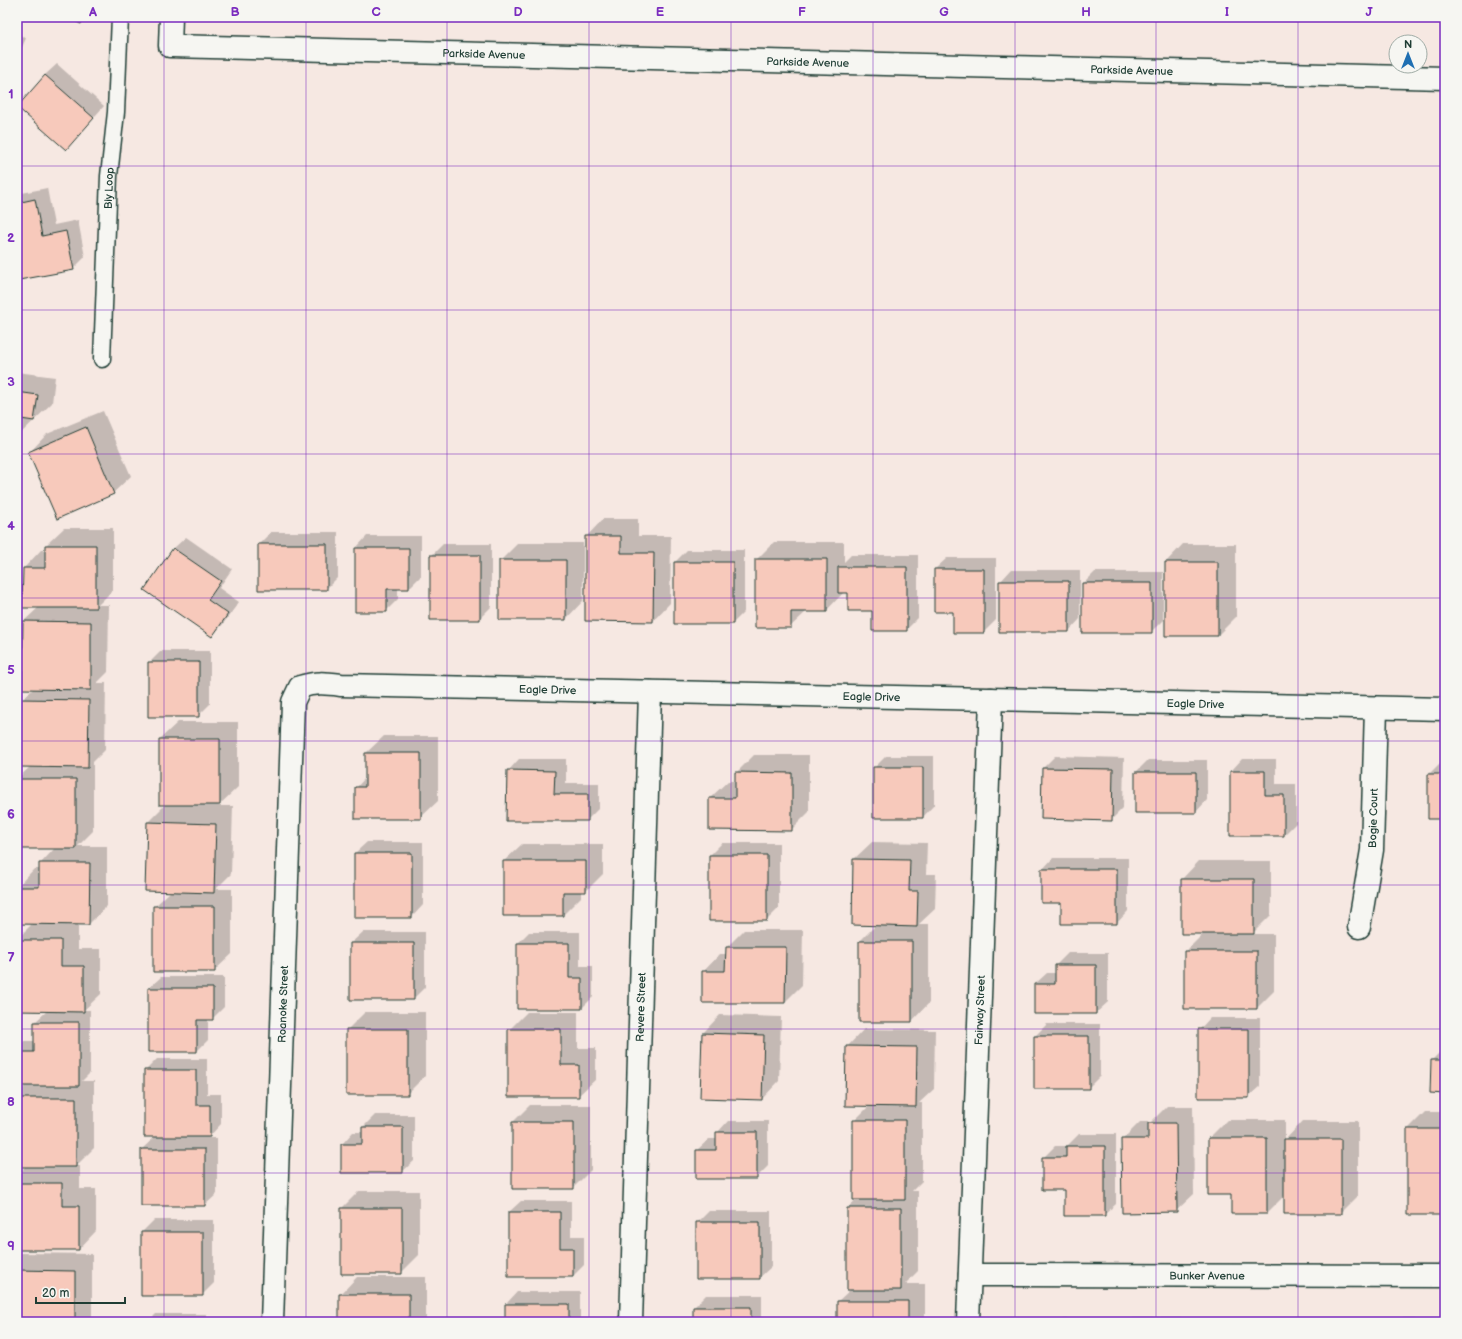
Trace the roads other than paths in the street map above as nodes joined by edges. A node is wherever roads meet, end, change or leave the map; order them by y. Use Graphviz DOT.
graph roads {
  1 [pos="120,17"];
  2 [pos="171,17"];
  3 [pos="1445,78"];
  4 [pos="102,359"];
  5 [pos="300,687"];
  6 [pos="650,692"];
  7 [pos="991,699"];
  8 [pos="1376,708"];
  9 [pos="1445,709"];
  10 [pos="1359,927"];
  11 [pos="970,1275"];
  12 [pos="1445,1276"];
  13 [pos="272,1322"];
  14 [pos="631,1322"];
  15 [pos="968,1322"];
  1 -- 4 [label="lane, Bly Loop"];
  2 -- 3 [label="street, Parkside Avenue"];
  5 -- 6 [label="street, Eagle Drive"];
  5 -- 13 [label="street, Roanoke Street"];
  6 -- 7 [label="street, Eagle Drive"];
  6 -- 14 [label="street, Revere Street"];
  7 -- 8 [label="street, Eagle Drive"];
  7 -- 11 [label="street, Fairway Street"];
  8 -- 9 [label="street, Eagle Drive"];
  8 -- 10 [label="street, Bogie Court"];
  11 -- 12 [label="street, Bunker Avenue"];
  11 -- 15 [label="street, Fairway Street"];
}
